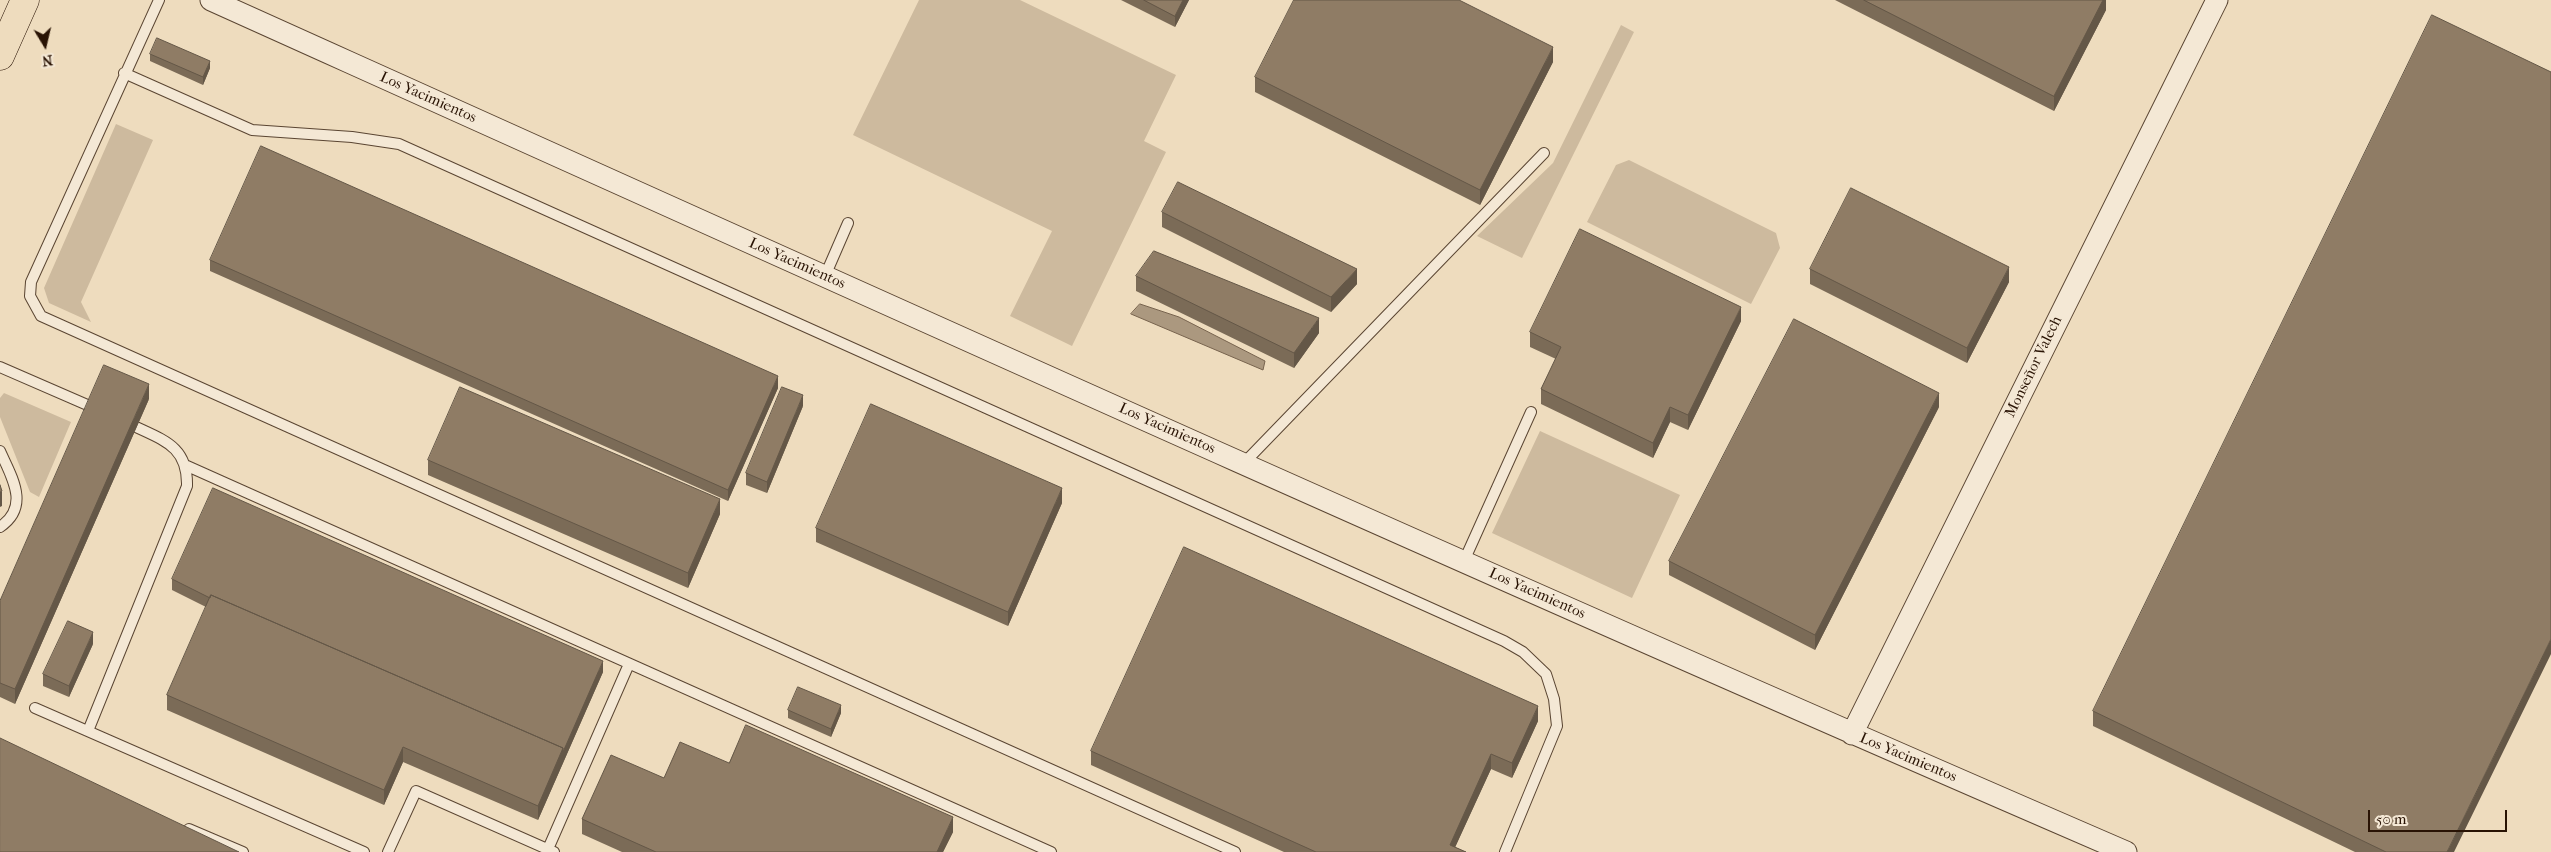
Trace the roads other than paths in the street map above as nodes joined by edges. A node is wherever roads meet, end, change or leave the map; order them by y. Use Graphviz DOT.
graph roads {
  1 [pos="25,0"];
  2 [pos="159,0"];
  3 [pos="211,0"];
  4 [pos="2217,0"];
  5 [pos="0,56"];
  6 [pos="124,73"];
  7 [pos="1544,153"];
  8 [pos="848,223"];
  9 [pos="824,276"];
  10 [pos="0,367"];
  11 [pos="92,407"];
  12 [pos="1532,412"];
  13 [pos="136,427"];
  14 [pos="0,451"];
  15 [pos="1244,463"];
  16 [pos="185,466"];
  17 [pos="0,527"];
  18 [pos="1464,561"];
  19 [pos="629,664"];
  20 [pos="35,708"];
  21 [pos="88,731"];
  22 [pos="1852,734"];
  23 [pos="180,825"];
  24 [pos="551,851"];
  25 [pos="243,852"];
  26 [pos="364,852"];
  27 [pos="388,852"];
  28 [pos="1051,852"];
  29 [pos="1235,852"];
  30 [pos="1505,852"];
  31 [pos="2126,852"];
  1 -- 5 [label="main road"];
  2 -- 6 [label="lane"];
  3 -- 9 [label="street, Los Yacimientos"];
  4 -- 22 [label="street, Monseñor Valech"];
  6 -- 29 [label="lane"];
  6 -- 30 [label="lane"];
  7 -- 15 [label="lane"];
  8 -- 9 [label="lane"];
  9 -- 15 [label="street, Los Yacimientos"];
  10 -- 11 [label="lane"];
  12 -- 18 [label="lane"];
  13 -- 16 [label="lane"];
  14 -- 17 [label="lane"];
  15 -- 18 [label="street, Los Yacimientos"];
  16 -- 19 [label="lane"];
  16 -- 21 [label="lane"];
  18 -- 22 [label="street, Los Yacimientos"];
  19 -- 24 [label="lane"];
  19 -- 28 [label="lane"];
  20 -- 21 [label="lane"];
  21 -- 26 [label="lane"];
  22 -- 31 [label="street, Los Yacimientos"];
  23 -- 25 [label="lane"];
  24 -- 27 [label="lane"];
}
